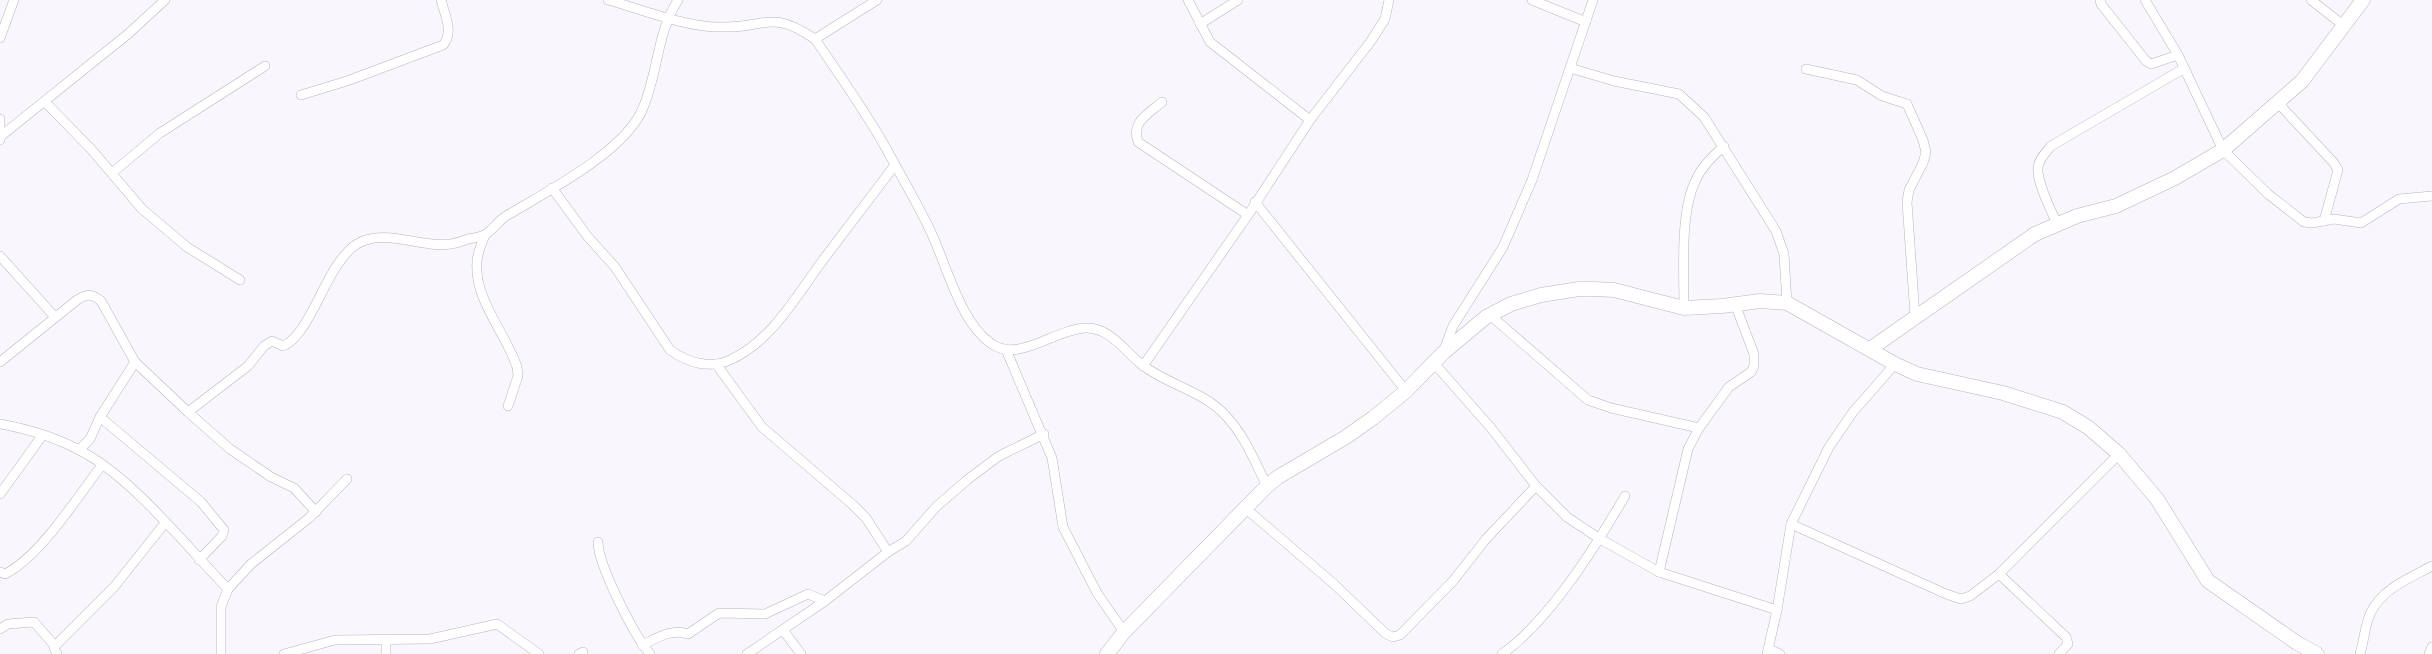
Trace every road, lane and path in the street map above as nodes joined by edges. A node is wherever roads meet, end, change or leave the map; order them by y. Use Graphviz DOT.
graph roads {
  1 [pos="14,0"];
  2 [pos="165,0"];
  3 [pos="441,0"];
  4 [pos="608,0"];
  5 [pos="677,0"];
  6 [pos="877,0"];
  7 [pos="1188,0"];
  8 [pos="1238,0"];
  9 [pos="1389,0"];
  10 [pos="1532,0"];
  11 [pos="1593,0"];
  12 [pos="2100,0"];
  13 [pos="2145,0"];
  14 [pos="2311,0"];
  15 [pos="2363,0"];
  16 [pos="668,16"];
  17 [pos="1586,22"];
  18 [pos="1200,24"];
  19 [pos="2343,25"];
  20 [pos="0,38"];
  21 [pos="815,39"];
  22 [pos="2178,55"];
  23 [pos="266,66"];
  24 [pos="1570,68"];
  25 [pos="1806,69"];
  26 [pos="2183,69"];
  27 [pos="301,95"];
  28 [pos="45,102"];
  29 [pos="1162,102"];
  30 [pos="2278,103"];
  31 [pos="0,119"];
  32 [pos="1310,120"];
  33 [pos="1,139"];
  34 [pos="1724,146"];
  35 [pos="2223,150"];
  36 [pos="895,165"];
  37 [pos="112,173"];
  38 [pos="552,188"];
  39 [pos="2432,196"];
  40 [pos="1255,202"];
  41 [pos="1248,215"];
  42 [pos="2324,221"];
  43 [pos="2057,224"];
  44 [pos="485,235"];
  45 [pos="0,256"];
  46 [pos="240,280"];
  47 [pos="1786,303"];
  48 [pos="1735,304"];
  49 [pos="1684,308"];
  50 [pos="1491,315"];
  51 [pos="1915,316"];
  52 [pos="55,317"];
  53 [pos="1870,349"];
  54 [pos="1007,352"];
  55 [pos="1438,357"];
  56 [pos="0,362"];
  57 [pos="135,362"];
  58 [pos="716,364"];
  59 [pos="1894,364"];
  60 [pos="1143,366"];
  61 [pos="1406,391"];
  62 [pos="508,406"];
  63 [pos="188,412"];
  64 [pos="100,417"];
  65 [pos="0,424"];
  66 [pos="1699,428"];
  67 [pos="1044,434"];
  68 [pos="42,436"];
  69 [pos="79,450"];
  70 [pos="2119,454"];
  71 [pos="102,465"];
  72 [pos="347,479"];
  73 [pos="1267,486"];
  74 [pos="1536,486"];
  75 [pos="0,494"];
  76 [pos="1625,496"];
  77 [pos="1244,507"];
  78 [pos="316,512"];
  79 [pos="165,523"];
  80 [pos="1791,524"];
  81 [pos="1600,539"];
  82 [pos="598,542"];
  83 [pos="888,552"];
  84 [pos="199,560"];
  85 [pos="2432,566"];
  86 [pos="0,572"];
  87 [pos="1659,572"];
  88 [pos="1999,574"];
  89 [pos="228,589"];
  90 [pos="825,601"];
  91 [pos="1777,610"];
  92 [pos="3,624"];
  93 [pos="783,630"];
  94 [pos="1124,632"];
  95 [pos="386,641"];
  96 [pos="642,645"];
  97 [pos="2432,647"];
  98 [pos="56,650"];
  99 [pos="1768,651"];
  100 [pos="221,654"];
  101 [pos="284,654"];
  102 [pos="386,654"];
  103 [pos="539,654"];
  104 [pos="650,654"];
  105 [pos="747,654"];
  106 [pos="801,654"];
  107 [pos="1107,654"];
  108 [pos="1502,654"];
  109 [pos="1780,654"];
  110 [pos="2059,654"];
  111 [pos="2317,654"];
  112 [pos="2360,654"];
  113 [pos="2430,654"];
  1 -- 20 [label="street"];
  2 -- 28 [label="street"];
  3 -- 27 [label="street"];
  4 -- 16 [label="street"];
  5 -- 16 [label="street"];
  6 -- 21 [label="street"];
  7 -- 18 [label="street"];
  8 -- 18 [label="street"];
  9 -- 32 [label="street"];
  10 -- 17 [label="street"];
  11 -- 17 [label="street"];
  12 -- 22 [label="street"];
  13 -- 22 [label="street"];
  14 -- 19 [label="street"];
  15 -- 19 [label="street"];
  16 -- 21 [label="street"];
  16 -- 38 [label="street"];
  17 -- 24 [label="street"];
  18 -- 32 [label="street"];
  19 -- 30 [label="street"];
  21 -- 36 [label="street"];
  22 -- 26 [label="street"];
  23 -- 37 [label="street"];
  24 -- 34 [label="street"];
  24 -- 55 [label="street"];
  25 -- 51 [label="street"];
  26 -- 35 [label="street"];
  26 -- 43 [label="street"];
  28 -- 33 [label="street"];
  28 -- 37 [label="street"];
  29 -- 41 [label="street"];
  30 -- 35 [label="street"];
  30 -- 42 [label="street"];
  31 -- 33 [label="street"];
  32 -- 40 [label="street"];
  34 -- 47 [label="street"];
  34 -- 49 [label="street"];
  35 -- 42 [label="street"];
  35 -- 43 [label="street"];
  36 -- 54 [label="street"];
  36 -- 58 [label="street"];
  37 -- 46 [label="street"];
  38 -- 44 [label="street"];
  38 -- 58 [label="street"];
  39 -- 42 [label="street"];
  40 -- 41 [label="street"];
  40 -- 61 [label="street"];
  41 -- 60 [label="street"];
  43 -- 51 [label="street"];
  44 -- 62 [label="street"];
  44 -- 63 [label="street"];
  45 -- 52 [label="street"];
  47 -- 48 [label="street"];
  47 -- 53 [label="street"];
  48 -- 49 [label="street"];
  48 -- 66 [label="street"];
  49 -- 50 [label="street"];
  50 -- 55 [label="street"];
  50 -- 66 [label="street"];
  51 -- 53 [label="street"];
  52 -- 56 [label="street"];
  52 -- 57 [label="street"];
  53 -- 59 [label="street"];
  54 -- 60 [label="street"];
  54 -- 67 [label="street"];
  55 -- 61 [label="street"];
  55 -- 74 [label="street"];
  57 -- 63 [label="street"];
  57 -- 64 [label="street"];
  58 -- 83 [label="street"];
  59 -- 70 [label="street"];
  59 -- 80 [label="street"];
  60 -- 73 [label="street"];
  61 -- 73 [label="street"];
  63 -- 78 [label="street"];
  64 -- 69 [label="street"];
  64 -- 84 [label="street"];
  65 -- 68 [label="street"];
  66 -- 87 [label="street"];
  67 -- 83 [label="street"];
  67 -- 94 [label="street"];
  68 -- 69 [label="street"];
  68 -- 75 [label="street"];
  69 -- 71 [label="street"];
  70 -- 88 [label="street"];
  70 -- 111 [label="street"];
  71 -- 79 [label="street"];
  71 -- 86 [label="street"];
  72 -- 78 [label="street"];
  73 -- 77 [label="street"];
  74 -- 77 [label="street"];
  74 -- 81 [label="street"];
  76 -- 81 [label="street"];
  77 -- 94 [label="street"];
  78 -- 89 [label="street"];
  79 -- 84 [label="street"];
  79 -- 98 [label="street"];
  80 -- 88 [label="street"];
  80 -- 91 [label="street"];
  81 -- 87 [label="street"];
  81 -- 108 [label="street"];
  82 -- 96 [label="street"];
  83 -- 90 [label="street"];
  84 -- 89 [label="street"];
  85 -- 112 [label="street"];
  87 -- 91 [label="street"];
  88 -- 110 [label="street"];
  89 -- 100 [label="street"];
  90 -- 93 [label="street"];
  90 -- 96 [label="street"];
  91 -- 99 [label="street"];
  92 -- 98 [label="street"];
  93 -- 105 [label="street"];
  93 -- 106 [label="street"];
  94 -- 107 [label="street"];
  95 -- 101 [label="street"];
  95 -- 102 [label="street"];
  95 -- 103 [label="street"];
  96 -- 104 [label="street"];
  97 -- 113 [label="street"];
  99 -- 109 [label="street"];
}
